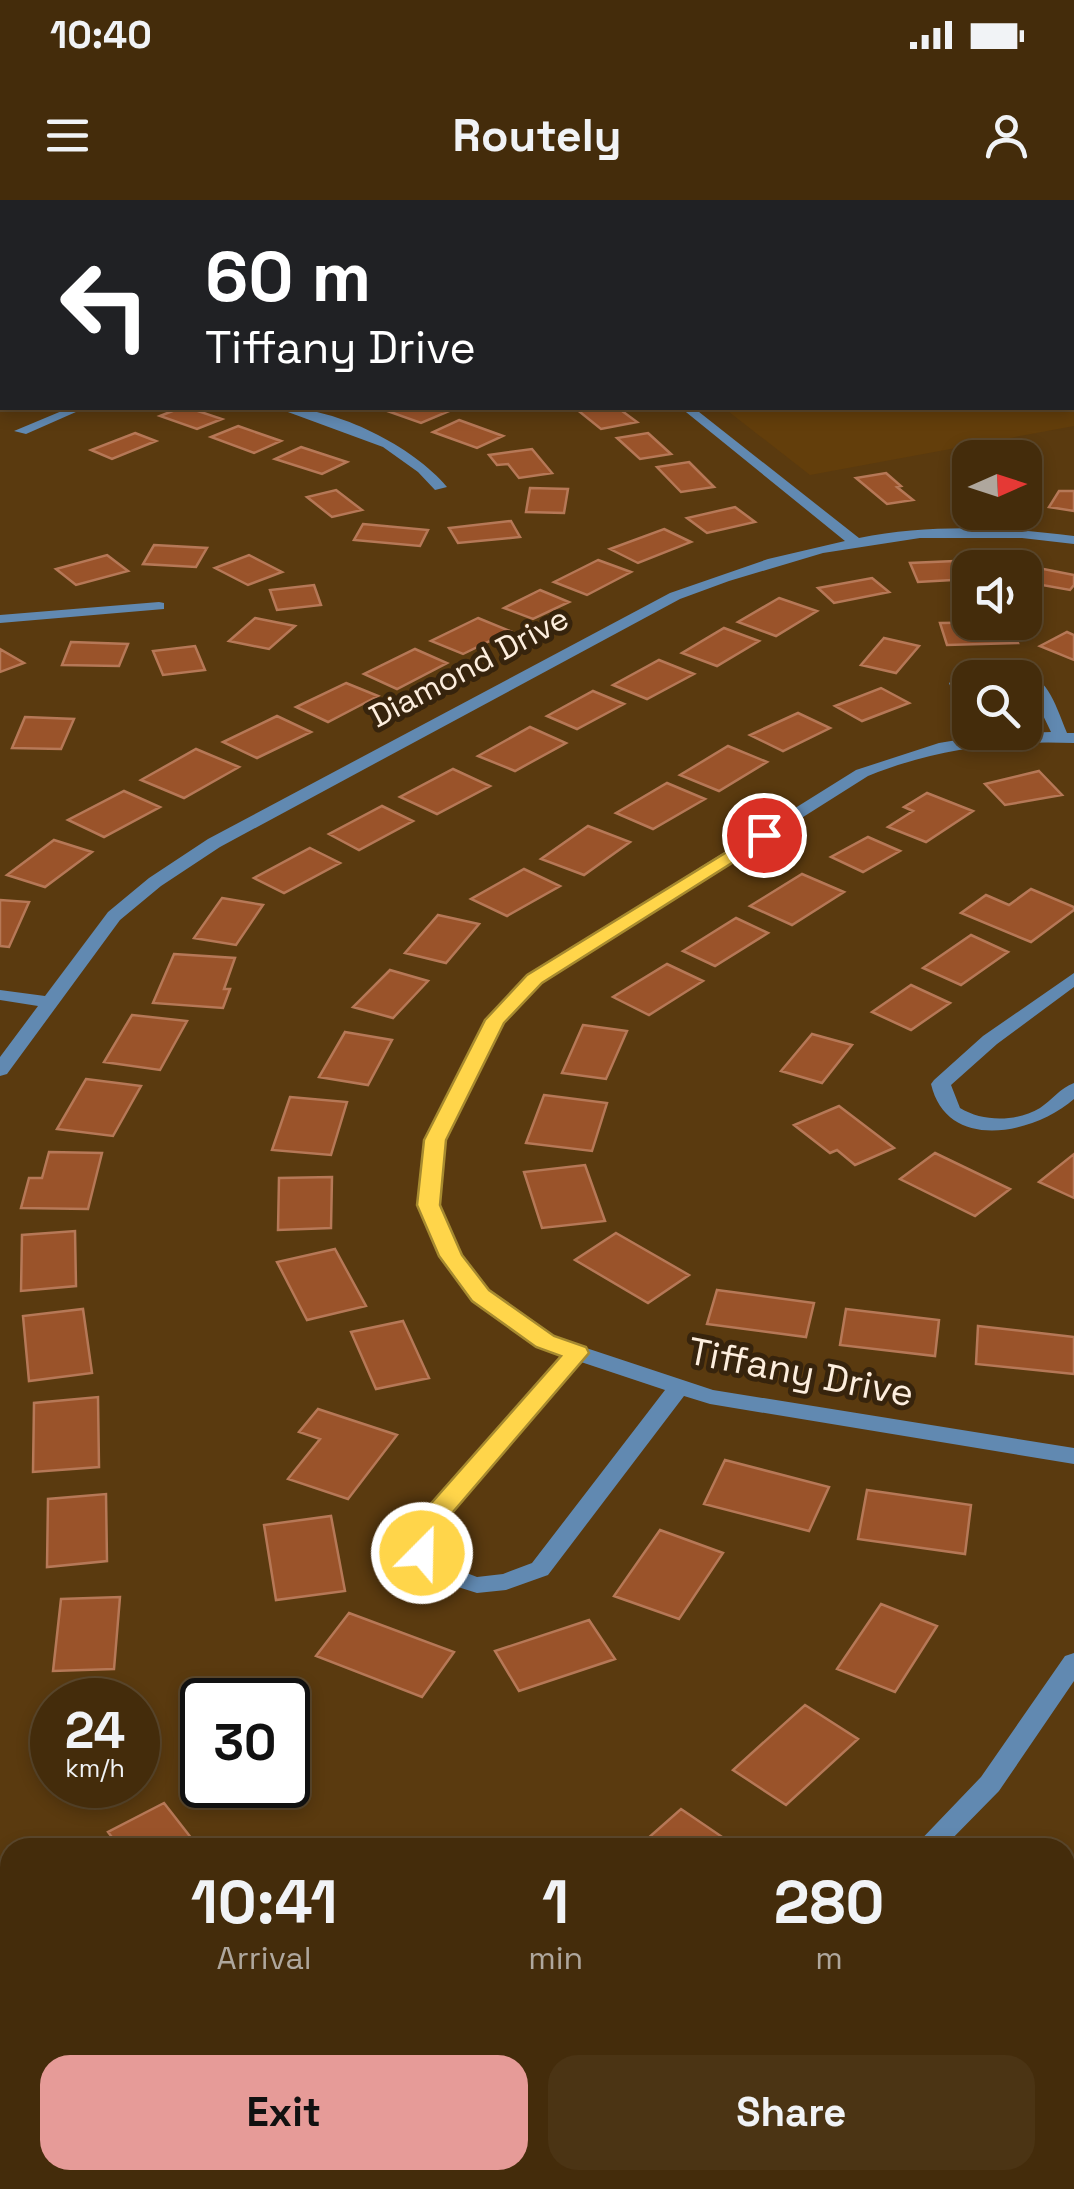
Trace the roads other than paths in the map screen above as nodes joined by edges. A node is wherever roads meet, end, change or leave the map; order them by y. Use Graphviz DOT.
graph roads {
  1 [pos="74,410"];
  2 [pos="289,410"];
  3 [pos="690,410"];
  4 [pos="22,431"];
  5 [pos="440,487"];
  6 [pos="1074,540"];
  7 [pos="855,542"];
  8 [pos="159,606"];
  9 [pos="0,619"];
  10 [pos="1042,693"];
  11 [pos="1042,737"];
  12 [pos="1068,738"];
  13 [pos="952,743"];
  14 [pos="1074,978"];
  15 [pos="0,995"];
  16 [pos="47,1002"];
  17 [pos="3,1060"];
  18 [pos="1074,1089"];
  19 [pos="577,1353"];
  20 [pos="679,1387"];
  21 [pos="1074,1456"];
  22 [pos="1074,1662"];
  23 [pos="936,1838"];
  1 -- 4 [label="street"];
  2 -- 5 [label="street"];
  3 -- 7 [label="street"];
  6 -- 7 [label="street, Diamond Drive"];
  7 -- 16 [label="street, Diamond Drive"];
  8 -- 9 [label="street"];
  10 -- 12 [label="street"];
  11 -- 12 [label="street, Tiffany Drive"];
  13 -- 19 [label="street, Tiffany Drive"];
  14 -- 18 [label="street"];
  15 -- 16 [label="street"];
  16 -- 17 [label="street, Diamond Drive"];
  19 -- 20 [label="street, Tiffany Drive"];
  19 -- 20 [label="street"];
  20 -- 21 [label="street, Tiffany Drive"];
  22 -- 23 [label="street"];
}
